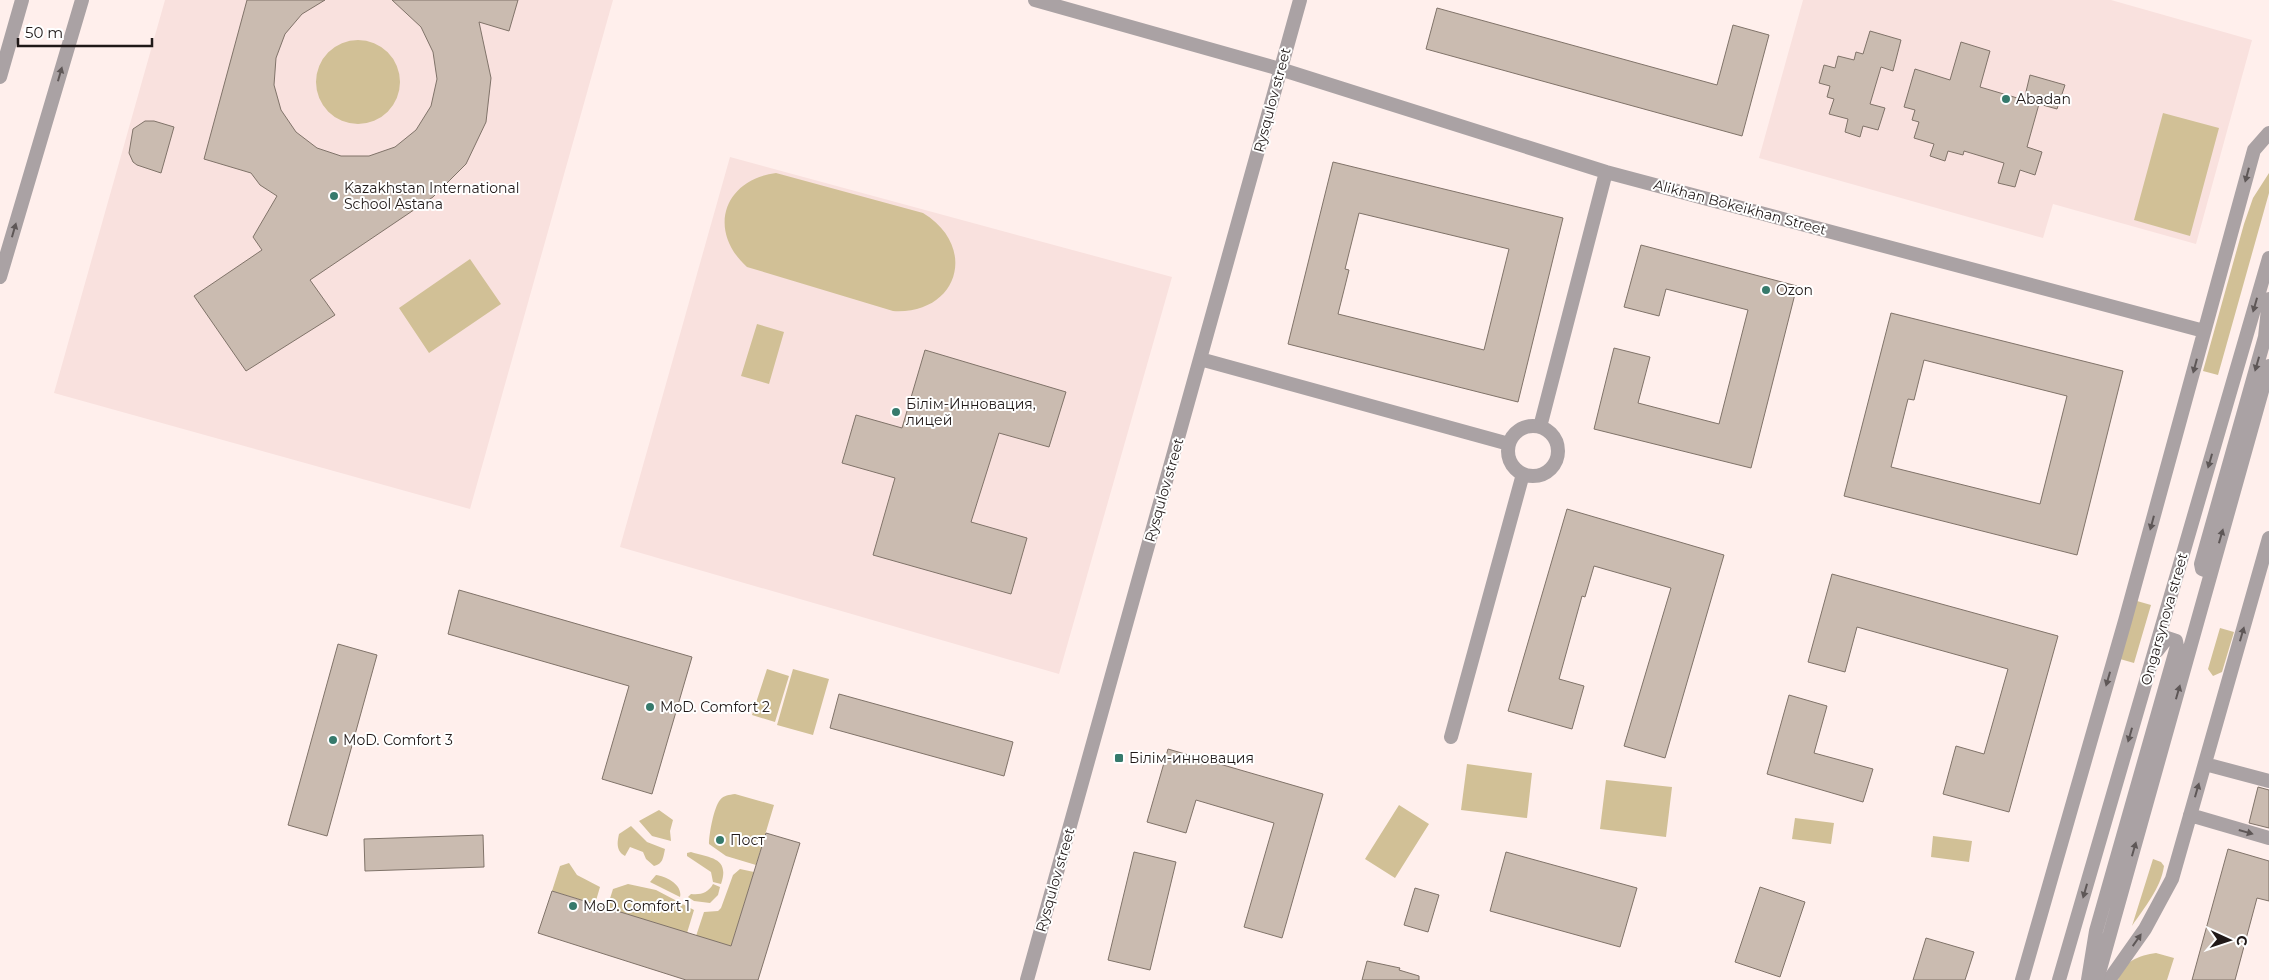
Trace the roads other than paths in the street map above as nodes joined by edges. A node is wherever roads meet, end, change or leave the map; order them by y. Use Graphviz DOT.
graph roads {
  1 [pos="22,0"];
  2 [pos="82,0"];
  3 [pos="1035,0"];
  4 [pos="1300,0"];
  5 [pos="1280,68"];
  6 [pos="0,76"];
  7 [pos="2269,134"];
  8 [pos="1606,172"];
  9 [pos="2269,258"];
  10 [pos="0,277"];
  11 [pos="2269,299"];
  12 [pos="2204,330"];
  13 [pos="1200,359"];
  14 [pos="2269,366"];
  15 [pos="1540,427"];
  16 [pos="1509,444"];
  17 [pos="1523,474"];
  18 [pos="2269,538"];
  19 [pos="2214,562"];
  20 [pos="2150,670"];
  21 [pos="1451,737"];
  22 [pos="2205,764"];
  23 [pos="2269,781"];
  24 [pos="2190,815"];
  25 [pos="2269,838"];
  26 [pos="1027,980"];
  27 [pos="2022,980"];
  28 [pos="2059,980"];
  29 [pos="2088,980"];
  30 [pos="2097,980"];
  31 [pos="2109,980"];
  1 -- 6 [label="street"];
  10 -- 2 [label="street, one-way"];
  3 -- 5 [label="street, Alikhan Bokeikhan Street"];
  4 -- 5 [label="street, Rysqulov street"];
  5 -- 8 [label="street, Alikhan Bokeikhan Street"];
  5 -- 13 [label="street, Rysqulov street"];
  7 -- 12 [label="street, one-way"];
  8 -- 12 [label="street, Alikhan Bokeikhan Street"];
  8 -- 15 [label="street"];
  9 -- 20 [label="street, Ongarsynova street, one-way"];
  11 -- 19 [label="street, one-way"];
  12 -- 27 [label="street, one-way"];
  13 -- 16 [label="street"];
  13 -- 26 [label="street, Rysqulov street"];
  19 -- 14 [label="street, one-way"];
  15 -- 16 [label="street"];
  15 -- 17 [label="street"];
  16 -- 17 [label="street"];
  17 -- 21 [label="street"];
  22 -- 18 [label="street, one-way"];
  30 -- 19 [label="street, one-way"];
  20 -- 28 [label="street, Ongarsynova street, one-way"];
  20 -- 29 [label="street"];
  22 -- 23 [label="street"];
  24 -- 22 [label="street, one-way"];
  24 -- 25 [label="street, one-way"];
  31 -- 24 [label="street, one-way"];
}
